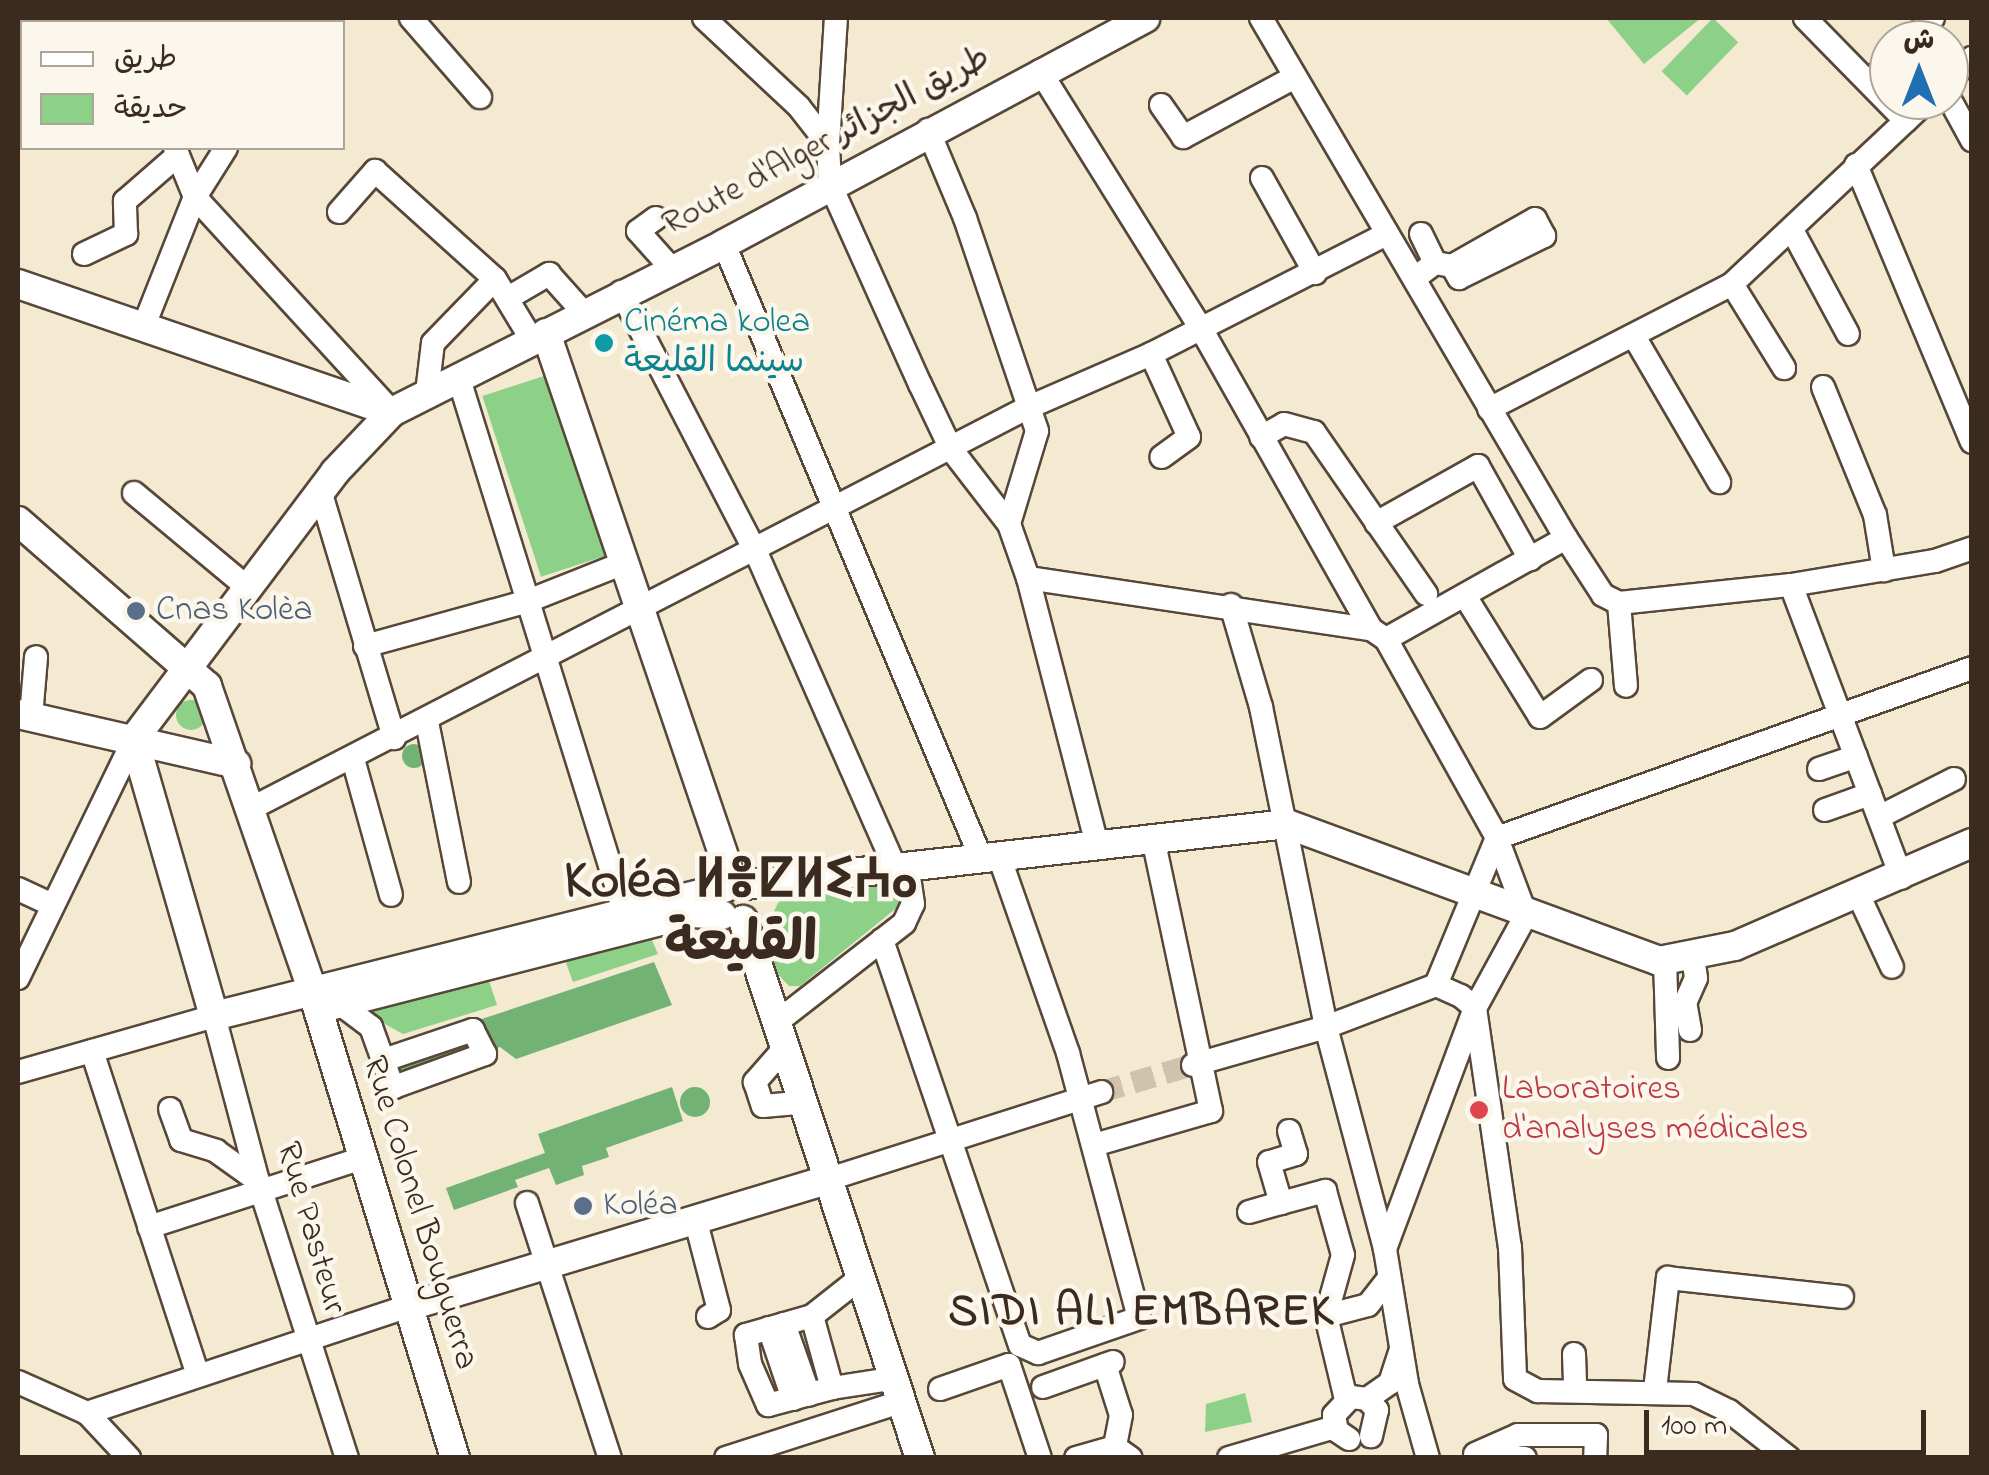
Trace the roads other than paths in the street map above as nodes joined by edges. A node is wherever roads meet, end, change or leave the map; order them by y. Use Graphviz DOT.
graph roads {
  1 [pos="411,18"];
  2 [pos="704,18"];
  3 [pos="836,18"];
  4 [pos="1145,18"];
  5 [pos="1261,18"];
  6 [pos="1805,18"];
  7 [pos="1040,70"];
  8 [pos="1295,76"];
  9 [pos="1869,81"];
  10 [pos="480,96"];
  11 [pos="1161,105"];
  12 [pos="1906,121"];
  13 [pos="928,130"];
  14 [pos="828,144"];
  15 [pos="225,150"];
  16 [pos="176,151"];
  17 [pos="1856,165"];
  18 [pos="116,178"];
  19 [pos="1262,178"];
  20 [pos="830,184"];
  21 [pos="196,197"];
  22 [pos="125,201"];
  23 [pos="338,212"];
  24 [pos="656,218"];
  25 [pos="1792,230"];
  26 [pos="1387,234"];
  27 [pos="1421,234"];
  28 [pos="724,244"];
  29 [pos="84,254"];
  30 [pos="672,268"];
  31 [pos="1315,273"];
  32 [pos="1414,278"];
  33 [pos="18,284"];
  34 [pos="1732,284"];
  35 [pos="622,292"];
  36 [pos="506,296"];
  37 [pos="583,312"];
  38 [pos="145,323"];
  39 [pos="1198,325"];
  40 [pos="1848,334"];
  41 [pos="539,337"];
  42 [pos="1634,338"];
  43 [pos="1151,354"];
  44 [pos="1784,368"];
  45 [pos="458,380"];
  46 [pos="1823,387"];
  47 [pos="427,392"];
  48 [pos="1027,408"];
  49 [pos="1489,409"];
  50 [pos="392,412"];
  51 [pos="1261,437"];
  52 [pos="1972,442"];
  53 [pos="951,448"];
  54 [pos="1161,457"];
  55 [pos="1719,482"];
  56 [pos="134,493"];
  57 [pos="320,494"];
  58 [pos="838,507"];
  59 [pos="18,521"];
  60 [pos="1376,523"];
  61 [pos="1010,524"];
  62 [pos="1566,538"];
  63 [pos="1972,548"];
  64 [pos="755,550"];
  65 [pos="1530,558"];
  66 [pos="624,563"];
  67 [pos="1884,570"];
  68 [pos="1028,578"];
  69 [pos="1791,584"];
  70 [pos="247,588"];
  71 [pos="1426,594"];
  72 [pos="1465,596"];
  73 [pos="528,601"];
  74 [pos="1619,603"];
  75 [pos="1232,605"];
  76 [pos="640,609"];
  77 [pos="1379,634"];
  78 [pos="365,646"];
  79 [pos="36,656"];
  80 [pos="548,661"];
  81 [pos="192,668"];
  82 [pos="1972,668"];
  83 [pos="1590,680"];
  84 [pos="1626,686"];
  85 [pos="1840,715"];
  86 [pos="24,716"];
  87 [pos="428,722"];
  88 [pos="394,738"];
  89 [pos="134,739"];
  90 [pos="1856,756"];
  91 [pos="353,759"];
  92 [pos="236,764"];
  93 [pos="1819,769"];
  94 [pos="1954,779"];
  95 [pos="1870,794"];
  96 [pos="252,808"];
  97 [pos="1825,810"];
  98 [pos="1287,824"];
  99 [pos="1881,824"];
  100 [pos="1154,837"];
  101 [pos="1497,838"];
  102 [pos="1972,842"];
  103 [pos="1097,846"];
  104 [pos="990,857"];
  105 [pos="901,864"];
  106 [pos="1902,878"];
  107 [pos="459,882"];
  108 [pos="18,889"];
  109 [pos="391,895"];
  110 [pos="1468,895"];
  111 [pos="1860,896"];
  112 [pos="733,898"];
  113 [pos="54,905"];
  114 [pos="1526,914"];
  115 [pos="627,921"];
  116 [pos="882,940"];
  117 [pos="1679,958"];
  118 [pos="1892,967"];
  119 [pos="18,978"];
  120 [pos="1436,984"];
  121 [pos="323,1001"];
  122 [pos="1474,1008"];
  123 [pos="214,1016"];
  124 [pos="1326,1027"];
  125 [pos="1690,1030"];
  126 [pos="780,1036"];
  127 [pos="92,1051"];
  128 [pos="1668,1058"];
  129 [pos="384,1060"];
  130 [pos="1196,1064"];
  131 [pos="18,1072"];
  132 [pos="1091,1096"];
  133 [pos="170,1109"];
  134 [pos="1289,1131"];
  135 [pos="954,1142"];
  136 [pos="1094,1145"];
  137 [pos="363,1158"];
  138 [pos="826,1180"];
  139 [pos="259,1186"];
  140 [pos="528,1203"];
  141 [pos="1281,1203"];
  142 [pos="1249,1212"];
  143 [pos="696,1222"];
  144 [pos="149,1226"];
  145 [pos="1385,1248"];
  146 [pos="548,1263"];
  147 [pos="1389,1278"];
  148 [pos="859,1279"];
  149 [pos="1842,1297"];
  150 [pos="406,1307"];
  151 [pos="1326,1316"];
  152 [pos="708,1317"];
  153 [pos="791,1322"];
  154 [pos="306,1340"];
  155 [pos="1399,1340"];
  156 [pos="1574,1354"];
  157 [pos="198,1375"];
  158 [pos="18,1382"];
  159 [pos="1043,1386"];
  160 [pos="940,1389"];
  161 [pos="896,1390"];
  162 [pos="1655,1390"];
  163 [pos="1575,1391"];
  164 [pos="814,1393"];
  165 [pos="1415,1410"];
  166 [pos="87,1413"];
  167 [pos="1358,1420"];
  168 [pos="783,1449"];
  169 [pos="1123,1452"];
  170 [pos="1474,1456"];
  171 [pos="129,1458"];
  172 [pos="347,1458"];
  173 [pos="455,1458"];
  174 [pos="610,1458"];
  175 [pos="726,1458"];
  176 [pos="920,1458"];
  177 [pos="1040,1458"];
  178 [pos="1076,1458"];
  179 [pos="1229,1458"];
  180 [pos="1428,1458"];
  181 [pos="1526,1458"];
  182 [pos="1595,1458"];
  183 [pos="1789,1458"];
  1 -- 10 [label="street"];
  2 -- 14 [label="street"];
  3 -- 14 [label="street"];
  4 -- 7 [label="main road, Route d'Alger طريق الجزائر"];
  5 -- 8 [label="street"];
  6 -- 9 [label="street"];
  7 -- 13 [label="main road, Route d'Alger طريق الجزائر"];
  7 -- 39 [label="street"];
  8 -- 11 [label="street"];
  8 -- 26 [label="street"];
  12 -- 17 [label="street"];
  13 -- 20 [label="main road, Route d'Alger طريق الجزائر"];
  13 -- 48 [label="street"];
  14 -- 20 [label="street"];
  15 -- 21 [label="street"];
  16 -- 21 [label="street"];
  16 -- 22 [label="street"];
  17 -- 25 [label="street"];
  17 -- 52 [label="street"];
  18 -- 22 [label="street"];
  19 -- 31 [label="street"];
  20 -- 28 [label="main road, Route d'Alger طريق الجزائر"];
  20 -- 53 [label="street"];
  21 -- 38 [label="street"];
  21 -- 50 [label="street"];
  22 -- 29 [label="street"];
  23 -- 36 [label="street"];
  24 -- 30 [label="street"];
  25 -- 34 [label="street"];
  25 -- 40 [label="street"];
  26 -- 31 [label="street"];
  26 -- 32 [label="street"];
  27 -- 32 [label="street"];
  28 -- 30 [label="main road, Route d'Alger طريق الجزائر"];
  28 -- 58 [label="street"];
  30 -- 35 [label="main road, Route d'Alger طريق الجزائر"];
  31 -- 39 [label="street"];
  32 -- 49 [label="street"];
  33 -- 38 [label="main road"];
  34 -- 42 [label="street"];
  34 -- 44 [label="street"];
  35 -- 37 [label="main road, Route d'Alger طريق الجزائر"];
  35 -- 64 [label="street"];
  36 -- 37 [label="street"];
  36 -- 41 [label="street"];
  36 -- 47 [label="street"];
  37 -- 41 [label="main road, Route d'Alger طريق الجزائر"];
  38 -- 50 [label="main road"];
  39 -- 43 [label="street"];
  39 -- 51 [label="street"];
  41 -- 45 [label="main road, Route d'Alger طريق الجزائر"];
  41 -- 66 [label="main road"];
  42 -- 49 [label="street"];
  42 -- 55 [label="street"];
  43 -- 48 [label="street"];
  43 -- 54 [label="street"];
  45 -- 47 [label="main road, Route d'Alger طريق الجزائر"];
  45 -- 73 [label="street"];
  46 -- 67 [label="street"];
  47 -- 50 [label="main road, Route d'Alger طريق الجزائر"];
  48 -- 53 [label="street"];
  48 -- 61 [label="street"];
  49 -- 62 [label="street"];
  50 -- 57 [label="main road, Route d'Alger طريق الجزائر"];
  51 -- 60 [label="street"];
  51 -- 77 [label="street"];
  53 -- 58 [label="street"];
  53 -- 61 [label="street"];
  56 -- 70 [label="street"];
  57 -- 70 [label="main road, Route d'Alger طريق الجزائر"];
  57 -- 78 [label="street"];
  58 -- 64 [label="street"];
  58 -- 104 [label="street"];
  59 -- 81 [label="main road, Rue Colonel Bouguerra"];
  60 -- 65 [label="street"];
  60 -- 71 [label="street"];
  61 -- 68 [label="street"];
  62 -- 65 [label="street"];
  62 -- 74 [label="street"];
  63 -- 67 [label="street"];
  64 -- 76 [label="street"];
  64 -- 105 [label="street"];
  65 -- 72 [label="street"];
  66 -- 73 [label="street"];
  66 -- 76 [label="main road"];
  67 -- 69 [label="street"];
  68 -- 75 [label="street"];
  68 -- 103 [label="street"];
  69 -- 74 [label="street"];
  69 -- 85 [label="street"];
  70 -- 81 [label="main road, Route d'Alger طريق الجزائر"];
  72 -- 77 [label="street"];
  72 -- 83 [label="street"];
  73 -- 78 [label="street"];
  73 -- 80 [label="street"];
  74 -- 84 [label="street"];
  75 -- 77 [label="street"];
  75 -- 98 [label="street"];
  76 -- 80 [label="street"];
  76 -- 112 [label="main road"];
  77 -- 101 [label="street"];
  78 -- 88 [label="street"];
  79 -- 86 [label="street"];
  80 -- 87 [label="street"];
  80 -- 115 [label="street"];
  81 -- 89 [label="main road, Route d'Alger طريق الجزائر"];
  81 -- 92 [label="main road, Rue Colonel Bouguerra"];
  82 -- 85 [label="street"];
  85 -- 90 [label="street"];
  85 -- 101 [label="street"];
  86 -- 89 [label="main road"];
  87 -- 88 [label="street"];
  87 -- 107 [label="street"];
  88 -- 91 [label="street"];
  89 -- 92 [label="main road"];
  89 -- 113 [label="street"];
  89 -- 123 [label="main road"];
  90 -- 93 [label="street"];
  90 -- 95 [label="street"];
  91 -- 96 [label="street"];
  91 -- 109 [label="street"];
  92 -- 96 [label="main road, Rue Colonel Bouguerra"];
  94 -- 99 [label="street"];
  95 -- 97 [label="street"];
  95 -- 99 [label="street"];
  96 -- 121 [label="main road, Rue Colonel Bouguerra"];
  98 -- 100 [label="main road"];
  98 -- 110 [label="main road"];
  98 -- 124 [label="street"];
  99 -- 106 [label="street"];
  100 -- 103 [label="main road"];
  100 -- 130 [label="street"];
  101 -- 110 [label="street"];
  101 -- 114 [label="street"];
  102 -- 106 [label="main road"];
  103 -- 104 [label="main road"];
  104 -- 105 [label="main road"];
  104 -- 132 [label="street"];
  105 -- 112 [label="main road"];
  105 -- 116 [label="street"];
  106 -- 111 [label="main road"];
  108 -- 113 [label="street"];
  110 -- 114 [label="main road"];
  110 -- 120 [label="street"];
  111 -- 117 [label="main road"];
  111 -- 118 [label="street"];
  112 -- 115 [label="main road"];
  112 -- 126 [label="main road"];
  113 -- 119 [label="street"];
  114 -- 117 [label="main road"];
  114 -- 122 [label="street"];
  115 -- 121 [label="main road"];
  116 -- 126 [label="street"];
  116 -- 135 [label="street"];
  117 -- 125 [label="street"];
  117 -- 128 [label="street"];
  120 -- 122 [label="street"];
  120 -- 124 [label="street"];
  121 -- 123 [label="main road"];
  121 -- 129 [label="street"];
  121 -- 137 [label="main road, Rue Colonel Bouguerra"];
  122 -- 145 [label="street"];
  122 -- 163 [label="street"];
  123 -- 127 [label="street"];
  123 -- 139 [label="street, Rue Pasteur"];
  124 -- 130 [label="street"];
  124 -- 145 [label="street"];
  126 -- 138 [label="main road"];
  127 -- 131 [label="street"];
  127 -- 144 [label="street"];
  130 -- 136 [label="street"];
  132 -- 135 [label="street"];
  132 -- 136 [label="street"];
  133 -- 139 [label="street"];
  134 -- 141 [label="street"];
  135 -- 136 [label="street"];
  135 -- 138 [label="street"];
  137 -- 139 [label="street"];
  137 -- 150 [label="main road, Rue Colonel Bouguerra"];
  138 -- 143 [label="main road"];
  138 -- 148 [label="main road"];
  139 -- 144 [label="street"];
  139 -- 154 [label="street, Rue Pasteur"];
  140 -- 146 [label="street"];
  141 -- 142 [label="street"];
  141 -- 151 [label="street"];
  143 -- 146 [label="main road"];
  143 -- 152 [label="street"];
  144 -- 157 [label="street"];
  145 -- 147 [label="street"];
  146 -- 150 [label="main road"];
  146 -- 174 [label="street"];
  147 -- 151 [label="street"];
  147 -- 155 [label="street"];
  148 -- 153 [label="street"];
  148 -- 161 [label="main road"];
  149 -- 162 [label="street"];
  150 -- 154 [label="street"];
  150 -- 173 [label="main road, Rue Colonel Bouguerra"];
  151 -- 167 [label="street"];
  153 -- 164 [label="street"];
  153 -- 164 [label="street"];
  154 -- 157 [label="street"];
  154 -- 172 [label="street, Rue Pasteur"];
  155 -- 165 [label="street"];
  155 -- 167 [label="street"];
  156 -- 163 [label="street"];
  157 -- 166 [label="street"];
  158 -- 166 [label="street"];
  159 -- 169 [label="street"];
  160 -- 177 [label="street"];
  161 -- 164 [label="street"];
  161 -- 168 [label="street"];
  161 -- 176 [label="main road"];
  162 -- 163 [label="street"];
  162 -- 183 [label="street"];
  165 -- 167 [label="street"];
  165 -- 180 [label="street"];
  166 -- 171 [label="street"];
  167 -- 179 [label="street"];
  168 -- 175 [label="street"];
  169 -- 178 [label="street"];
  170 -- 181 [label="street"];
  170 -- 182 [label="street"];
}
